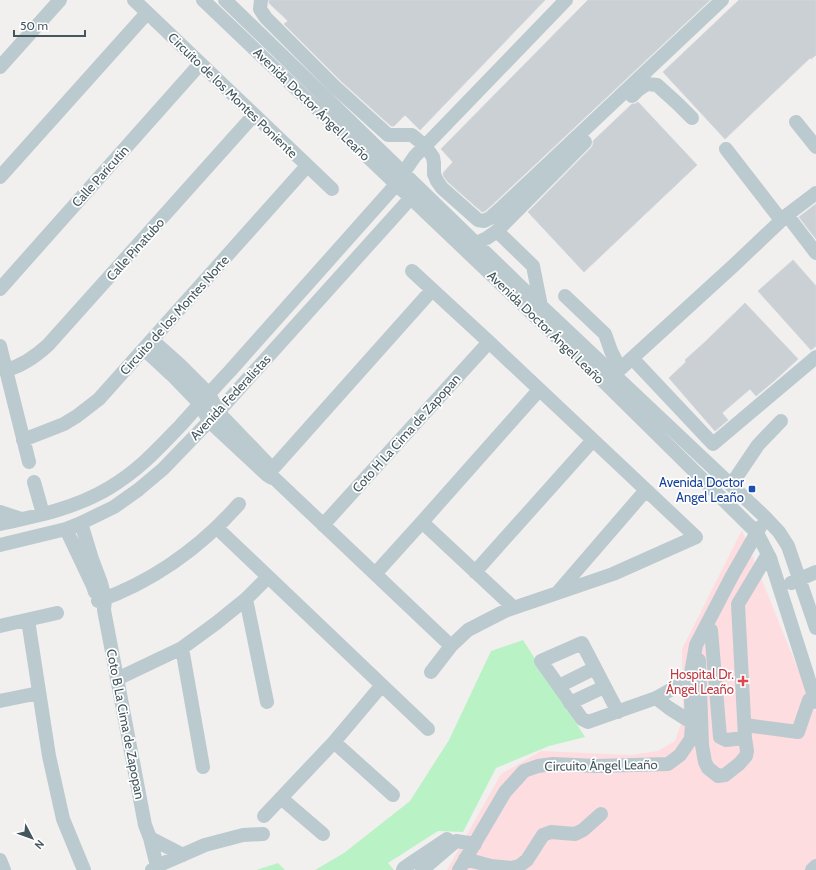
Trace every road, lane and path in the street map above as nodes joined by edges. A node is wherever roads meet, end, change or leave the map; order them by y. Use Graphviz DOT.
graph roads {
  1 [pos="60,0"];
  2 [pos="134,0"];
  3 [pos="203,0"];
  4 [pos="225,0"];
  5 [pos="261,0"];
  6 [pos="566,0"];
  7 [pos="722,0"];
  8 [pos="147,13"];
  9 [pos="200,64"];
  10 [pos="0,67"];
  11 [pos="320,92"];
  12 [pos="310,103"];
  13 [pos="254,115"];
  14 [pos="692,118"];
  15 [pos="796,122"];
  16 [pos="814,140"];
  17 [pos="425,146"];
  18 [pos="726,149"];
  19 [pos="307,166"];
  20 [pos="0,177"];
  21 [pos="400,179"];
  22 [pos="332,189"];
  23 [pos="415,193"];
  24 [pos="816,193"];
  25 [pos="784,218"];
  26 [pos="497,230"];
  27 [pos="476,243"];
  28 [pos="816,253"];
  29 [pos="412,271"];
  30 [pos="0,289"];
  31 [pos="432,290"];
  32 [pos="565,296"];
  33 [pos="541,306"];
  34 [pos="489,342"];
  35 [pos="148,345"];
  36 [pos="0,346"];
  37 [pos="816,357"];
  38 [pos="632,358"];
  39 [pos="6,370"];
  40 [pos="613,376"];
  41 [pos="539,390"];
  42 [pos="204,399"];
  43 [pos="213,416"];
  44 [pos="781,421"];
  45 [pos="23,440"];
  46 [pos="593,440"];
  47 [pos="29,462"];
  48 [pos="271,474"];
  49 [pos="34,482"];
  50 [pos="731,485"];
  51 [pos="646,490"];
  52 [pos="239,504"];
  53 [pos="0,512"];
  54 [pos="43,514"];
  55 [pos="21,520"];
  56 [pos="422,522"];
  57 [pos="770,522"];
  58 [pos="81,523"];
  59 [pos="0,524"];
  60 [pos="322,525"];
  61 [pos="217,528"];
  62 [pos="66,529"];
  63 [pos="763,543"];
  64 [pos="0,545"];
  65 [pos="475,572"];
  66 [pos="815,572"];
  67 [pos="374,574"];
  68 [pos="268,576"];
  69 [pos="799,579"];
  70 [pos="780,588"];
  71 [pos="557,593"];
  72 [pos="811,594"];
  73 [pos="246,599"];
  74 [pos="732,602"];
  75 [pos="102,603"];
  76 [pos="514,608"];
  77 [pos="57,613"];
  78 [pos="28,620"];
  79 [pos="0,626"];
  80 [pos="816,628"];
  81 [pos="712,630"];
  82 [pos="451,646"];
  83 [pos="182,648"];
  84 [pos="595,668"];
  85 [pos="431,672"];
  86 [pos="117,679"];
  87 [pos="690,679"];
  88 [pos="382,685"];
  89 [pos="559,686"];
  90 [pos="604,687"];
  91 [pos="39,693"];
  92 [pos="656,698"];
  93 [pos="815,699"];
  94 [pos="0,701"];
  95 [pos="267,702"];
  96 [pos="570,703"];
  97 [pos="618,712"];
  98 [pos="692,722"];
  99 [pos="428,729"];
  100 [pos="745,732"];
  101 [pos="334,742"];
  102 [pos="204,767"];
  103 [pos="393,795"];
  104 [pos="281,798"];
  105 [pos="601,814"];
  106 [pos="264,816"];
  107 [pos="263,834"];
  108 [pos="323,834"];
  109 [pos="150,838"];
  110 [pos="456,840"];
  111 [pos="475,844"];
  112 [pos="183,855"];
  113 [pos="0,860"];
  114 [pos="462,865"];
  115 [pos="816,866"];
  116 [pos="155,868"];
  117 [pos="4,870"];
  118 [pos="84,870"];
  119 [pos="403,870"];
  120 [pos="422,870"];
  121 [pos="812,870"];
  1 -- 10 [label="street"];
  2 -- 8 [label="street, Circuito de los Montes Poniente"];
  3 -- 12 [label="street, Avenida Doctor Ángel Leaño"];
  4 -- 11 [label="street, Avenida Doctor Ángel Leaño"];
  5 -- 17 [label="street"];
  6 -- 17 [label="street, Avenida Federalistas"];
  7 -- 17 [label="street"];
  8 -- 9 [label="street, Circuito de los Montes Poniente"];
  8 -- 20 [label="street"];
  9 -- 13 [label="street, Circuito de los Montes Poniente"];
  9 -- 30 [label="street, Calle Paricutin"];
  11 -- 12 [label="street"];
  11 -- 21 [label="street, Avenida Doctor Ángel Leaño"];
  12 -- 21 [label="street, Avenida Doctor Ángel Leaño"];
  13 -- 19 [label="street, Circuito de los Montes Poniente"];
  13 -- 39 [label="street, Calle Pinatubo"];
  14 -- 26 [label="street"];
  15 -- 16 [label="street"];
  17 -- 21 [label="street, Avenida Federalistas"];
  18 -- 25 [label="street"];
  19 -- 22 [label="street, Circuito de los Montes Poniente"];
  19 -- 35 [label="street, Circuito de los Montes Norte"];
  21 -- 23 [label="street, Avenida Doctor Ángel Leaño"];
  21 -- 42 [label="street, Avenida Federalistas"];
  23 -- 27 [label="street, Avenida Doctor Ángel Leaño"];
  23 -- 40 [label="street, Avenida Doctor Ángel Leaño"];
  23 -- 43 [label="street, Avenida Federalistas"];
  24 -- 25 [label="street"];
  25 -- 28 [label="street"];
  25 -- 38 [label="street"];
  26 -- 27 [label="street"];
  26 -- 33 [label="street"];
  27 -- 33 [label="street, Avenida Doctor Ángel Leaño"];
  29 -- 31 [label="street"];
  31 -- 34 [label="street"];
  31 -- 48 [label="street"];
  32 -- 40 [label="street"];
  33 -- 40 [label="street, Avenida Doctor Ángel Leaño"];
  34 -- 41 [label="street"];
  34 -- 60 [label="street, Coto H La Cima de Zapopan"];
  35 -- 42 [label="street"];
  35 -- 45 [label="street, Circuito de los Montes Norte"];
  36 -- 39 [label="street"];
  37 -- 38 [label="street"];
  38 -- 40 [label="street"];
  39 -- 45 [label="street"];
  40 -- 50 [label="street, Avenida Doctor Ángel Leaño"];
  40 -- 63 [label="street, Avenida Doctor Ángel Leaño"];
  41 -- 46 [label="street"];
  41 -- 56 [label="street"];
  42 -- 43 [label="street"];
  42 -- 54 [label="street, Avenida Federalistas"];
  43 -- 48 [label="street"];
  43 -- 58 [label="street, Avenida Federalistas"];
  44 -- 50 [label="street"];
  45 -- 47 [label="street"];
  46 -- 51 [label="street"];
  46 -- 65 [label="street"];
  48 -- 60 [label="street"];
  49 -- 54 [label="street"];
  50 -- 57 [label="street, Avenida Doctor Ángel Leaño"];
  51 -- 71 [label="street"];
  51 -- 71 [label="street"];
  52 -- 61 [label="street"];
  53 -- 55 [label="street"];
  54 -- 55 [label="street, Avenida Federalistas"];
  55 -- 59 [label="street, Avenida Federalistas"];
  56 -- 65 [label="street"];
  56 -- 67 [label="street"];
  57 -- 63 [label="street"];
  57 -- 69 [label="street, Avenida Doctor Ángel Leaño"];
  58 -- 62 [label="street, Avenida Federalistas"];
  58 -- 75 [label="street, Coto B La Cima de Zapopan"];
  60 -- 67 [label="street"];
  61 -- 68 [label="street"];
  61 -- 75 [label="street"];
  62 -- 64 [label="street, Avenida Federalistas"];
  62 -- 75 [label="street, Coto B La Cima de Zapopan"];
  63 -- 70 [label="street, Avenida Doctor Ángel Leaño"];
  63 -- 74 [label="street"];
  63 -- 87 [label="street, Circuito Ángel Leaño"];
  65 -- 76 [label="street"];
  66 -- 69 [label="street"];
  67 -- 82 [label="street"];
  68 -- 73 [label="street"];
  68 -- 88 [label="street"];
  69 -- 70 [label="street"];
  69 -- 72 [label="street, Avenida Doctor Ángel Leaño"];
  70 -- 93 [label="street, Avenida Doctor Ángel Leaño"];
  71 -- 76 [label="street"];
  72 -- 80 [label="street, Avenida Doctor Ángel Leaño"];
  73 -- 83 [label="street"];
  73 -- 95 [label="street"];
  74 -- 81 [label="street"];
  74 -- 100 [label="street"];
  75 -- 86 [label="street, Coto B La Cima de Zapopan"];
  76 -- 82 [label="street"];
  77 -- 78 [label="street"];
  78 -- 79 [label="street"];
  78 -- 91 [label="street"];
  81 -- 100 [label="street"];
  81 -- 100 [label="street"];
  82 -- 85 [label="street"];
  83 -- 86 [label="street"];
  83 -- 102 [label="street"];
  84 -- 89 [label="street"];
  84 -- 89 [label="street"];
  84 -- 90 [label="street"];
  86 -- 109 [label="street, Coto B La Cima de Zapopan"];
  87 -- 92 [label="street"];
  87 -- 98 [label="street, Circuito Ángel Leaño"];
  88 -- 99 [label="street"];
  88 -- 101 [label="street"];
  89 -- 96 [label="street"];
  90 -- 96 [label="street"];
  90 -- 97 [label="street"];
  91 -- 94 [label="street"];
  91 -- 118 [label="street"];
  92 -- 97 [label="street"];
  92 -- 98 [label="street"];
  93 -- 100 [label="street"];
  96 -- 97 [label="street"];
  98 -- 111 [label="street, Circuito Ángel Leaño"];
  101 -- 103 [label="street"];
  101 -- 104 [label="street"];
  104 -- 106 [label="street"];
  104 -- 108 [label="street"];
  105 -- 114 [label="street"];
  107 -- 112 [label="street, Coto B La Cima de Zapopan"];
  109 -- 112 [label="street"];
  109 -- 116 [label="street, Coto B La Cima de Zapopan"];
  110 -- 111 [label="street"];
  110 -- 119 [label="street"];
  110 -- 120 [label="street"];
  111 -- 114 [label="street, Circuito Ángel Leaño"];
  112 -- 116 [label="street, Coto B La Cima de Zapopan"];
  113 -- 117 [label="street"];
  115 -- 121 [label="street"];
}
